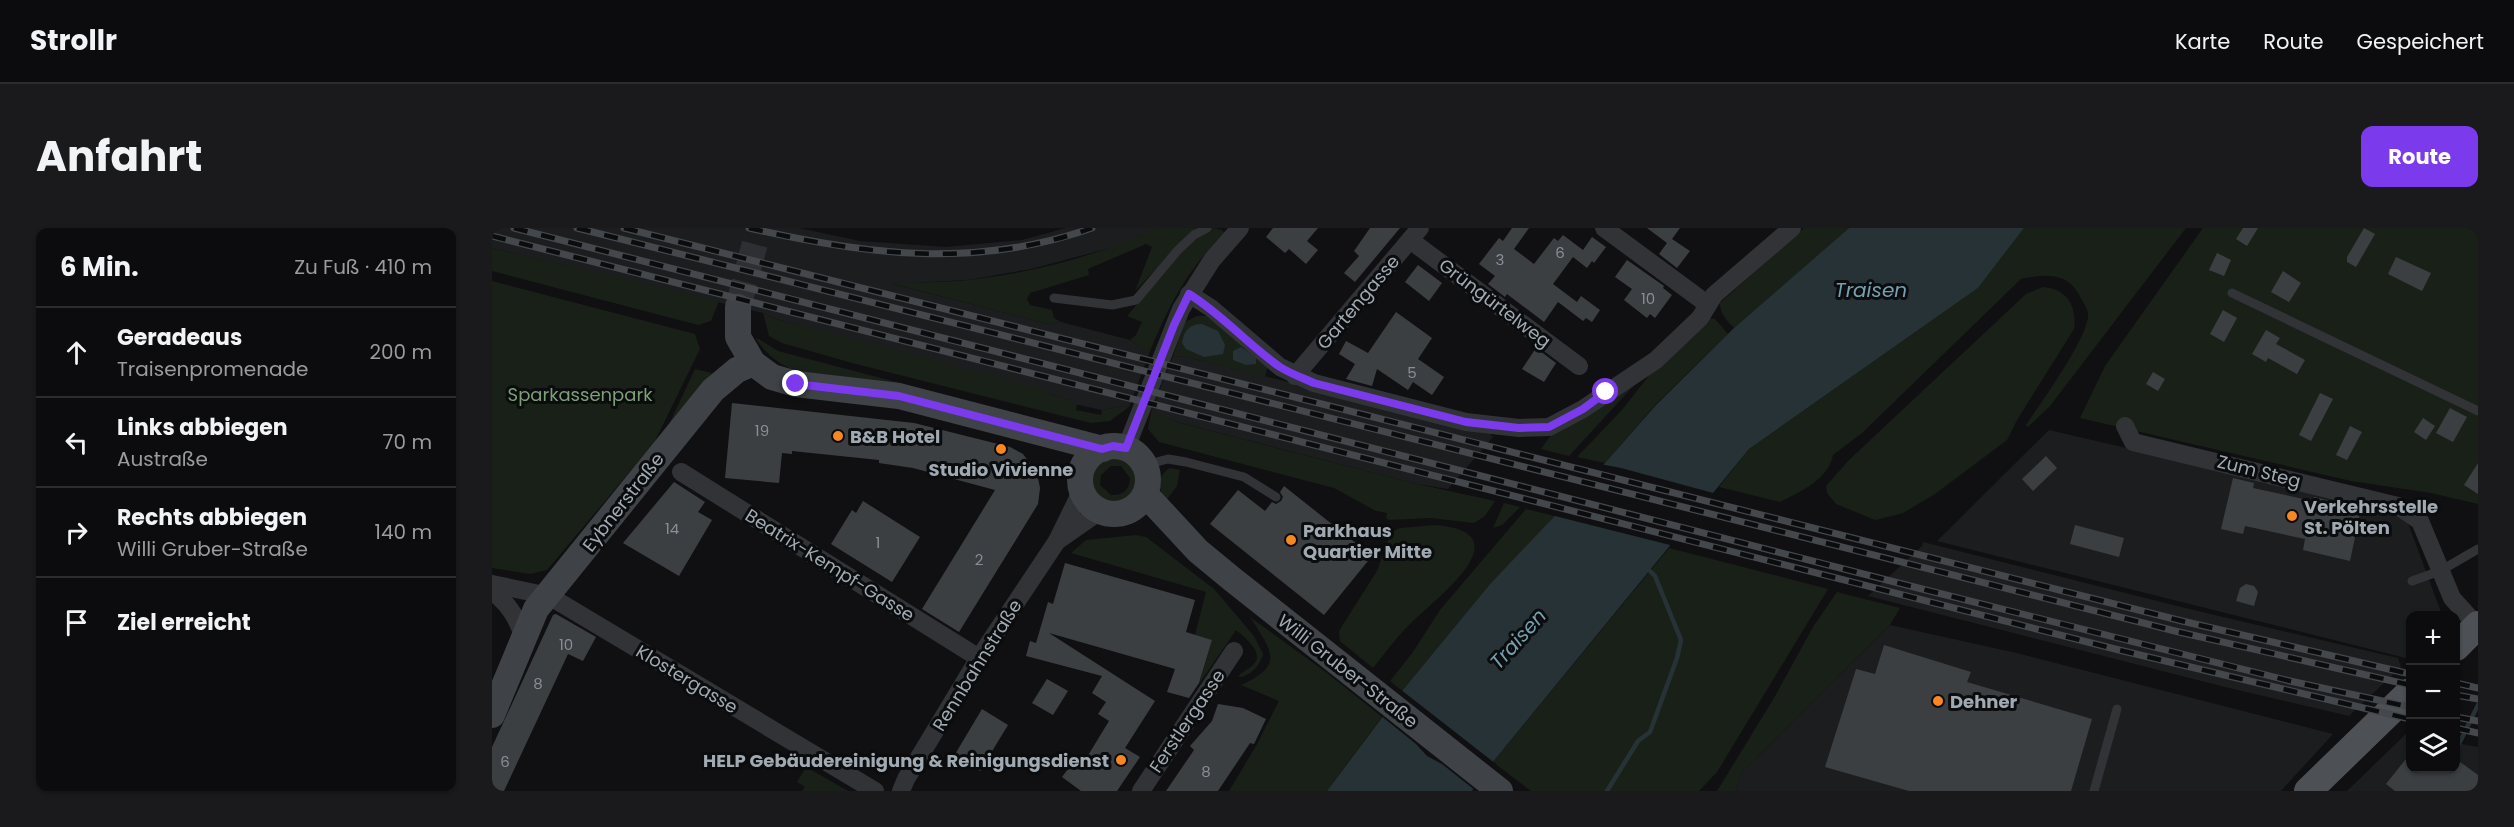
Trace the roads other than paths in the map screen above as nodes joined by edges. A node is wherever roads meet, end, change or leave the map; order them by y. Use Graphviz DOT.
graph roads {
  1 [pos="1207,228"];
  2 [pos="1604,228"];
  3 [pos="1792,228"];
  4 [pos="1237,229"];
  5 [pos="1415,234"];
  6 [pos="2232,293"];
  7 [pos="1189,294"];
  8 [pos="1054,298"];
  9 [pos="1707,304"];
  10 [pos="738,306"];
  11 [pos="753,363"];
  12 [pos="1579,366"];
  13 [pos="1295,375"];
  14 [pos="2478,411"];
  15 [pos="2125,426"];
  16 [pos="1046,435"];
  17 [pos="1114,448"];
  18 [pos="1145,465"];
  19 [pos="681,472"];
  20 [pos="1082,480"];
  21 [pos="1276,496"];
  22 [pos="1139,503"];
  23 [pos="1100,511"];
  24 [pos="1057,541"];
  25 [pos="2478,549"];
  26 [pos="2440,571"];
  27 [pos="2412,581"];
  28 [pos="492,584"];
  29 [pos="492,591"];
  30 [pos="549,596"];
  31 [pos="2478,626"];
  32 [pos="524,639"];
  33 [pos="2460,643"];
  34 [pos="1234,651"];
  35 [pos="979,658"];
  36 [pos="2406,696"];
  37 [pos="2117,709"];
  38 [pos="492,715"];
  39 [pos="2313,789"];
  40 [pos="875,791"];
  41 [pos="901,791"];
  42 [pos="1141,791"];
  43 [pos="1500,791"];
  44 [pos="2094,791"];
  1 -- 8 [label="lane"];
  2 -- 9 [label="street"];
  3 -- 9 [label="street"];
  4 -- 7 [label="street"];
  5 -- 12 [label="street, Grüngürtelweg"];
  5 -- 13 [label="street, Gartengasse"];
  6 -- 14 [label="lane"];
  7 -- 13 [label="street"];
  7 -- 17 [label="street"];
  9 -- 13 [label="street"];
  10 -- 11 [label="street"];
  11 -- 16 [label="street"];
  11 -- 30 [label="street, Eybnerstraße"];
  15 -- 26 [label="street, Zum Steg"];
  16 -- 17 [label="street"];
  16 -- 20 [label="street"];
  17 -- 18 [label="street"];
  17 -- 20 [label="street"];
  18 -- 21 [label="lane"];
  18 -- 22 [label="street"];
  19 -- 35 [label="street, Beatrix-Kempf-Gasse"];
  20 -- 23 [label="street"];
  20 -- 24 [label="street, Rennbahnstraße"];
  22 -- 23 [label="street"];
  22 -- 43 [label="street, Willi Gruber-Straße"];
  23 -- 24 [label="street, Rennbahnstraße"];
  24 -- 35 [label="street, Rennbahnstraße"];
  25 -- 26 [label="lane"];
  26 -- 27 [label="lane"];
  26 -- 31 [label="street, Zum Steg"];
  28 -- 30 [label="street, Klostergasse"];
  29 -- 32 [label="street"];
  30 -- 32 [label="street, Eybnerstraße"];
  30 -- 40 [label="street, Klostergasse"];
  31 -- 33 [label="main road"];
  32 -- 38 [label="street, Eybnerstraße"];
  34 -- 42 [label="street, Ferstlergasse"];
  35 -- 41 [label="street, Rennbahnstraße"];
  36 -- 39 [label="main road"];
  37 -- 44 [label="lane"];
}
